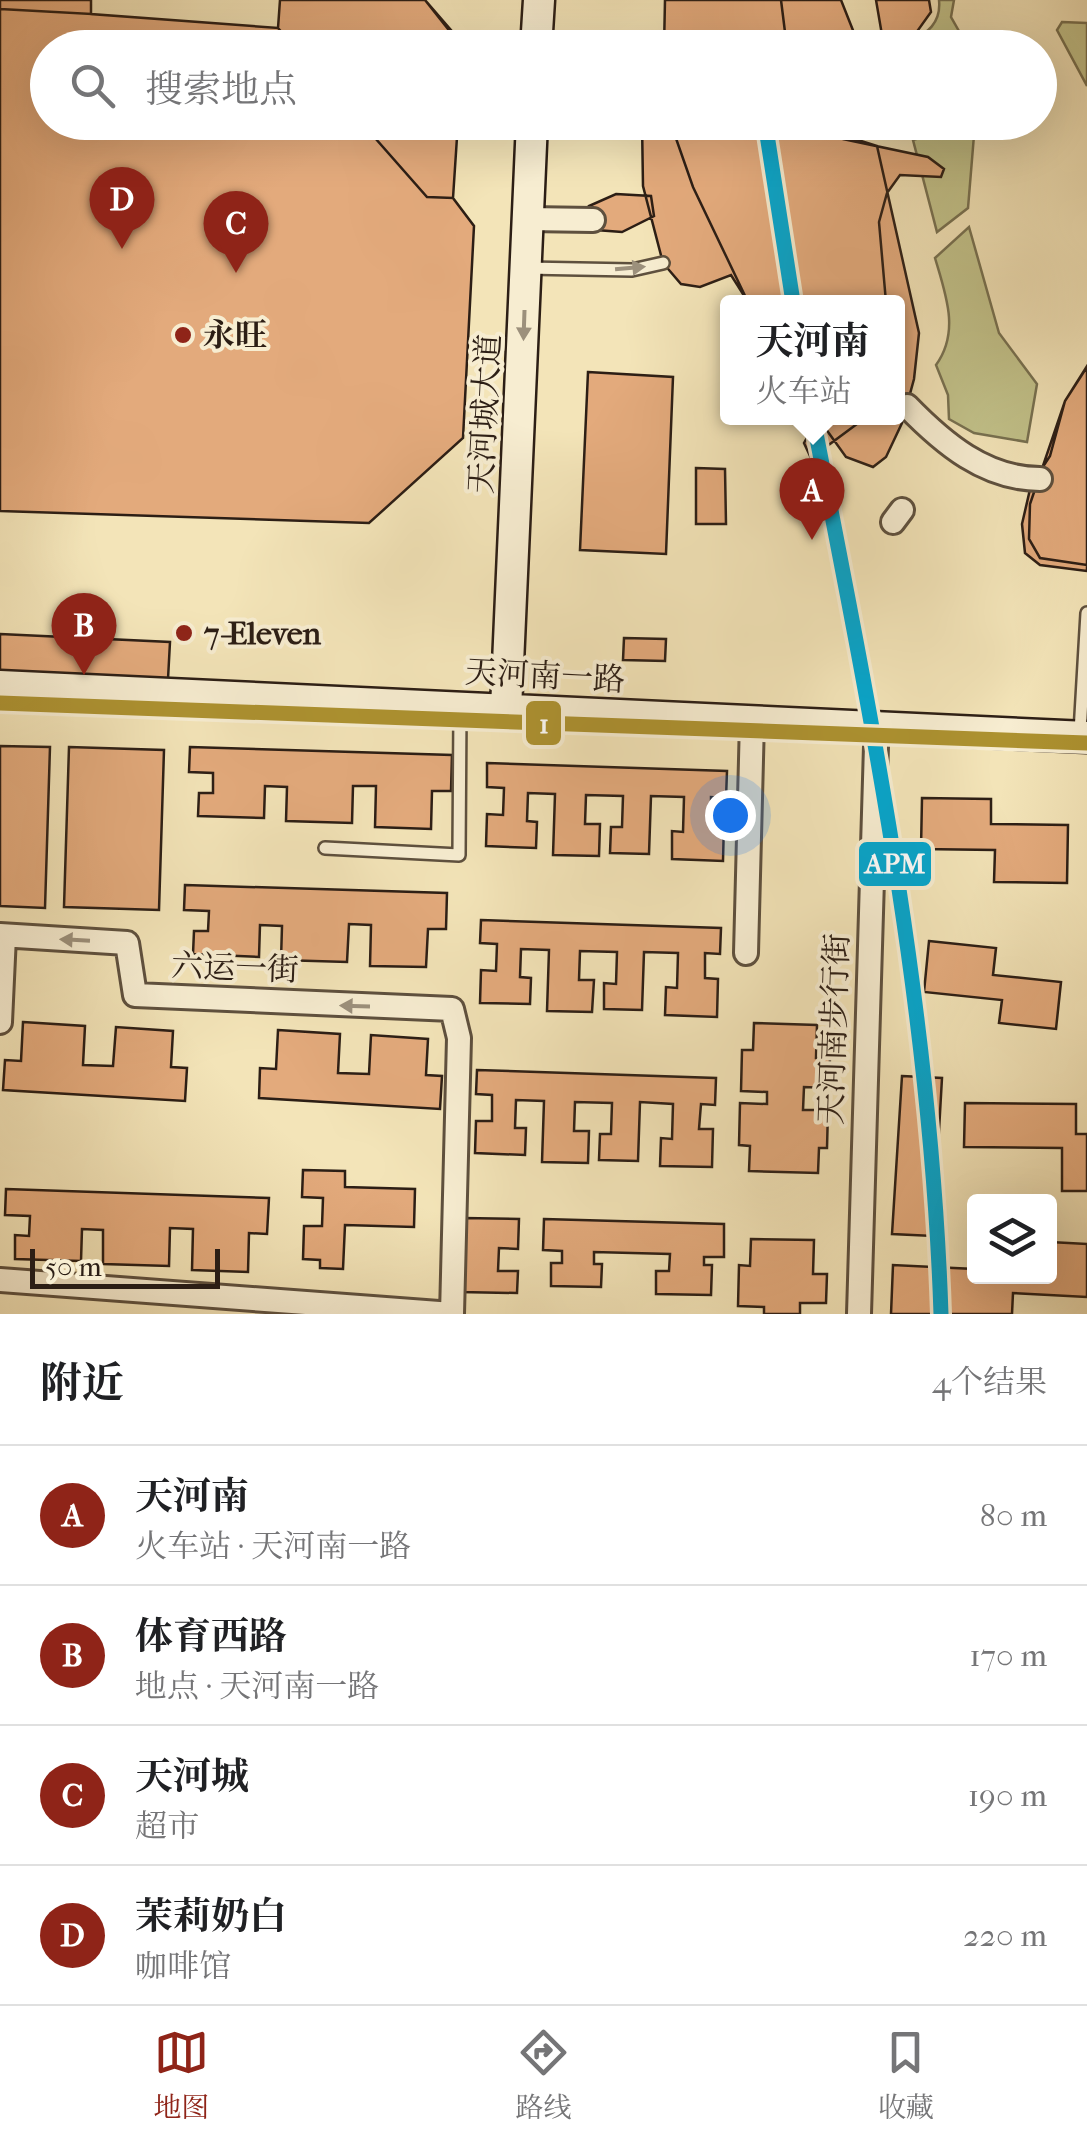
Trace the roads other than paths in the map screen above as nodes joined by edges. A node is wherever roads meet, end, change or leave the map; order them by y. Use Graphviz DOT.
graph roads {
  1 [pos="538,0"];
  2 [pos="537,30"];
  3 [pos="531,140"];
  4 [pos="528,218"];
  5 [pos="593,220"];
  6 [pos="663,263"];
  7 [pos="526,268"];
  8 [pos="907,406"];
  9 [pos="1040,479"];
  10 [pos="1087,613"];
  11 [pos="0,686"];
  12 [pos="460,707"];
  13 [pos="506,709"];
  14 [pos="752,721"];
  15 [pos="1084,737"];
  16 [pos="876,746"];
  17 [pos="325,848"];
  18 [pos="2,935"];
  19 [pos="746,953"];
  20 [pos="0,1022"];
  21 [pos="0,1280"];
  22 [pos="452,1314"];
  23 [pos="860,1314"];
  1 -- 2 [label="street"];
  3 -- 4 [label="street, 天河城大道"];
  4 -- 5 [label="street"];
  4 -- 7 [label="street, 天河城大道"];
  7 -- 6 [label="lane, one-way"];
  7 -- 13 [label="street, 天河城大道, one-way"];
  8 -- 9 [label="street"];
  10 -- 15 [label="lane"];
  11 -- 12 [label="street, 天河南一路"];
  12 -- 13 [label="street, 天河南一路"];
  12 -- 17 [label="lane"];
  13 -- 14 [label="street, 天河南一路"];
  14 -- 15 [label="street, 天河南一路"];
  14 -- 19 [label="street"];
  16 -- 23 [label="street, 天河南步行街"];
  18 -- 20 [label="street"];
  22 -- 18 [label="street, 六运一街, one-way"];
  21 -- 22 [label="street"];
}
